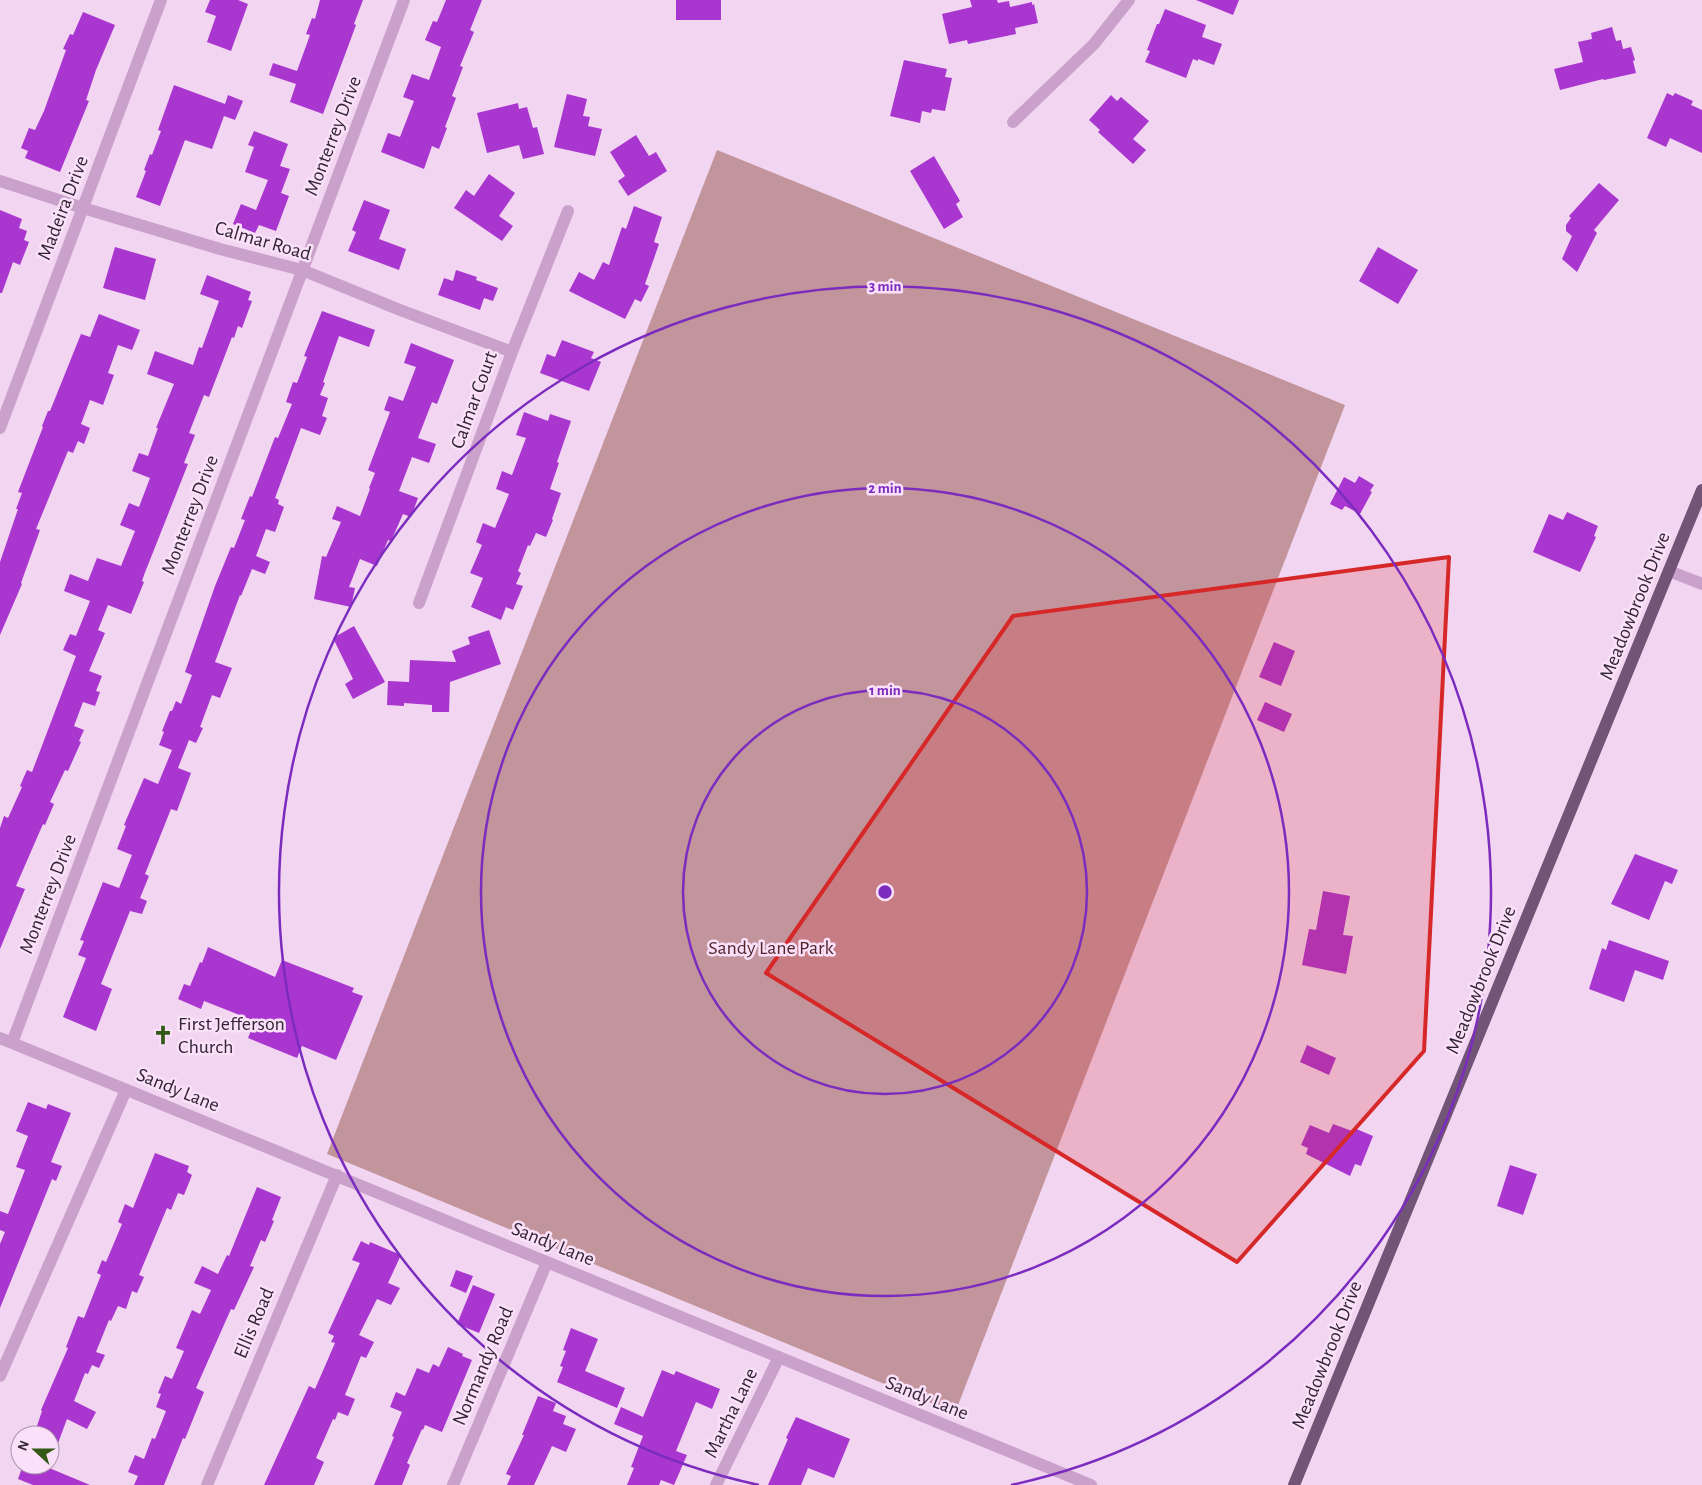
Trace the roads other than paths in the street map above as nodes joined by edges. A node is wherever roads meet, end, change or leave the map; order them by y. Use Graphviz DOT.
graph roads {
  1 [pos="161,0"];
  2 [pos="404,0"];
  3 [pos="1128,0"];
  4 [pos="1013,122"];
  5 [pos="0,181"];
  6 [pos="83,208"];
  7 [pos="568,211"];
  8 [pos="302,270"];
  9 [pos="512,352"];
  10 [pos="0,428"];
  11 [pos="1702,490"];
  12 [pos="1669,571"];
  13 [pos="1702,584"];
  14 [pos="420,603"];
  15 [pos="6,1040"];
  16 [pos="126,1090"];
  17 [pos="336,1175"];
  18 [pos="547,1262"];
  19 [pos="779,1357"];
  20 [pos="0,1376"];
  21 [pos="206,1485"];
  22 [pos="453,1485"];
  23 [pos="716,1485"];
  24 [pos="1090,1485"];
  25 [pos="1294,1485"];
  1 -- 6 [label="street, Madeira Drive"];
  2 -- 8 [label="street, Monterrey Drive"];
  3 -- 4 [label="street"];
  5 -- 6 [label="street, Calmar Road"];
  6 -- 8 [label="street, Calmar Road"];
  6 -- 10 [label="street, Madeira Drive"];
  7 -- 9 [label="street, Calmar Court"];
  8 -- 9 [label="street, Calmar Road"];
  8 -- 15 [label="street, Monterrey Drive"];
  9 -- 14 [label="street, Calmar Court"];
  11 -- 12 [label="main road, Meadowbrook Drive"];
  12 -- 13 [label="street"];
  12 -- 25 [label="main road, Meadowbrook Drive"];
  15 -- 16 [label="street, Sandy Lane"];
  16 -- 17 [label="street, Sandy Lane"];
  16 -- 20 [label="street"];
  17 -- 18 [label="street, Sandy Lane"];
  17 -- 21 [label="street, Ellis Road"];
  18 -- 19 [label="street, Sandy Lane"];
  18 -- 22 [label="street, Normandy Road"];
  19 -- 23 [label="street, Martha Lane"];
  19 -- 24 [label="street, Sandy Lane"];
}
